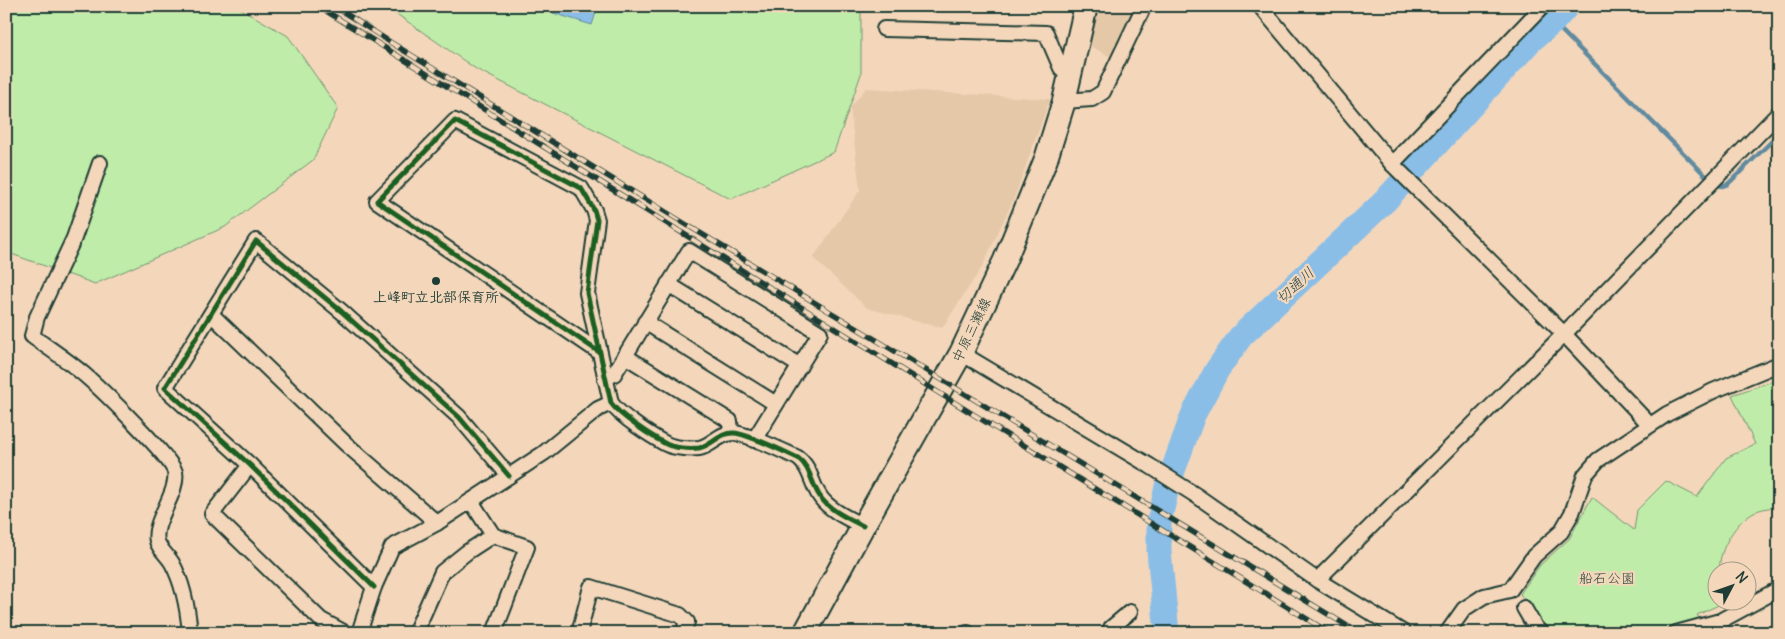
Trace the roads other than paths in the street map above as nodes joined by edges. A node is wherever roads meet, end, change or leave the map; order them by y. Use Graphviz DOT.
graph roads {
  1 [pos="1086,6"];
  2 [pos="1144,6"];
  3 [pos="1260,6"];
  4 [pos="1543,6"];
  5 [pos="884,28"];
  6 [pos="1070,76"];
  7 [pos="1064,101"];
  8 [pos="1779,113"];
  9 [pos="100,163"];
  10 [pos="1392,164"];
  11 [pos="668,284"];
  12 [pos="212,314"];
  13 [pos="645,322"];
  14 [pos="1564,334"];
  15 [pos="599,352"];
  16 [pos="961,353"];
  17 [pos="625,356"];
  18 [pos="1779,364"];
  19 [pos="800,366"];
  20 [pos="605,379"];
  21 [pos="611,403"];
  22 [pos="776,404"];
  23 [pos="1650,425"];
  24 [pos="731,433"];
  25 [pos="754,440"];
  26 [pos="250,465"];
  27 [pos="509,476"];
  28 [pos="471,501"];
  29 [pos="436,523"];
  30 [pos="863,526"];
  31 [pos="493,535"];
  32 [pos="1317,580"];
  33 [pos="374,587"];
  34 [pos="1779,589"];
  35 [pos="1524,608"];
  36 [pos="1130,612"];
  37 [pos="190,633"];
  38 [pos="345,633"];
  39 [pos="359,633"];
  40 [pos="415,633"];
  41 [pos="494,633"];
  42 [pos="579,633"];
  43 [pos="683,633"];
  44 [pos="805,633"];
  45 [pos="1109,633"];
  46 [pos="1404,633"];
  47 [pos="1447,633"];
  48 [pos="1541,633"];
  49 [pos="1676,633"];
  1 -- 6 [label="main road, 中原三瀬線"];
  2 -- 7 [label="street"];
  3 -- 10 [label="street"];
  4 -- 10 [label="street"];
  5 -- 6 [label="street"];
  6 -- 7 [label="main road, 中原三瀬線"];
  7 -- 16 [label="main road, 中原三瀬線"];
  8 -- 14 [label="street"];
  9 -- 37 [label="street"];
  10 -- 14 [label="street"];
  11 -- 13 [label="street"];
  11 -- 19 [label="street"];
  11 -- 19 [label="street"];
  12 -- 26 [label="street"];
  12 -- 27 [label="street"];
  12 -- 29 [label="street"];
  13 -- 17 [label="street"];
  13 -- 22 [label="street"];
  14 -- 23 [label="street"];
  14 -- 32 [label="street"];
  15 -- 15 [label="street"];
  15 -- 20 [label="street"];
  16 -- 30 [label="main road, 中原三瀬線"];
  16 -- 32 [label="street"];
  17 -- 20 [label="street"];
  17 -- 24 [label="street"];
  18 -- 23 [label="street"];
  19 -- 22 [label="street"];
  20 -- 21 [label="street"];
  21 -- 24 [label="street"];
  21 -- 27 [label="street"];
  22 -- 25 [label="street"];
  23 -- 47 [label="street"];
  24 -- 25 [label="street"];
  25 -- 30 [label="street"];
  26 -- 33 [label="street"];
  26 -- 38 [label="street"];
  27 -- 28 [label="street"];
  28 -- 29 [label="street"];
  28 -- 31 [label="street"];
  29 -- 33 [label="street"];
  30 -- 44 [label="main road, 中原三瀬線"];
  31 -- 40 [label="street"];
  31 -- 41 [label="street"];
  32 -- 46 [label="street"];
  33 -- 39 [label="street"];
  34 -- 49 [label="street"];
  35 -- 48 [label="street"];
  36 -- 45 [label="street"];
  42 -- 43 [label="street"];
}
